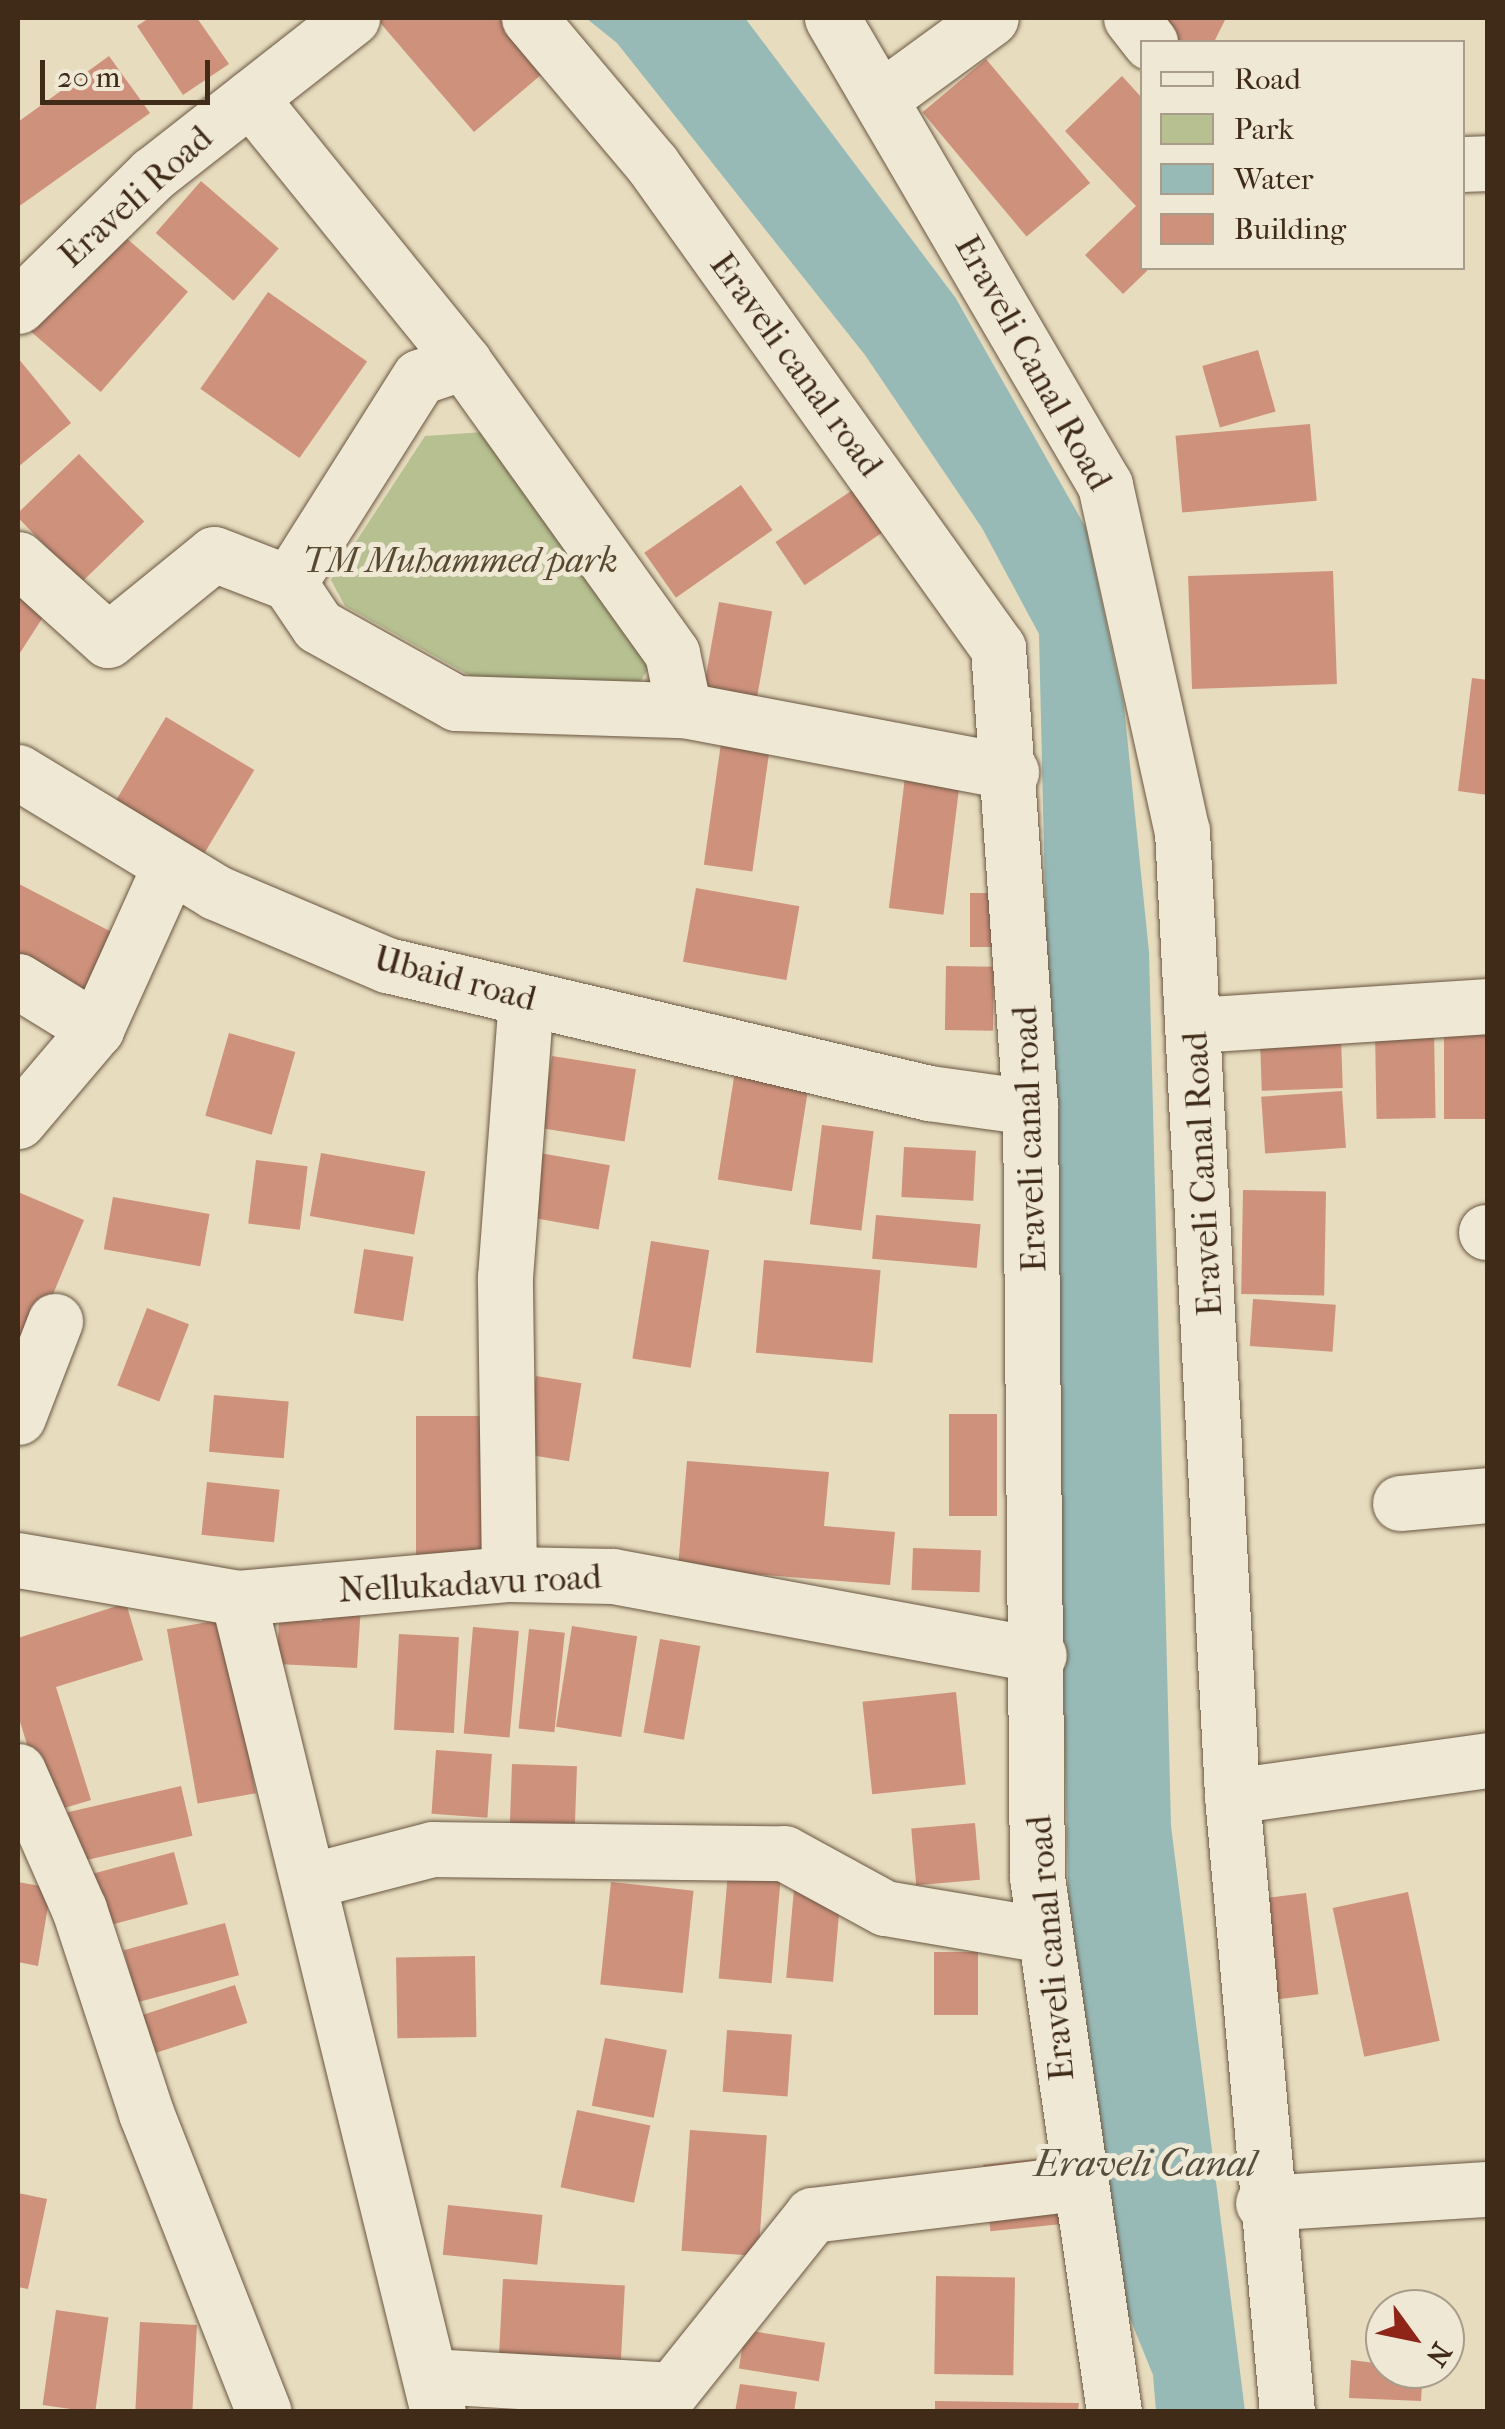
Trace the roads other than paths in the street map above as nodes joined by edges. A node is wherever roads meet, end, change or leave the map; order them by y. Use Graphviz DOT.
graph roads {
  1 [pos="352,18"];
  2 [pos="528,18"];
  3 [pos="832,18"];
  4 [pos="992,18"];
  5 [pos="1131,18"];
  6 [pos="1148,40"];
  7 [pos="884,96"];
  8 [pos="250,98"];
  9 [pos="18,306"];
  10 [pos="464,362"];
  11 [pos="18,559"];
  12 [pos="289,583"];
  13 [pos="684,710"];
  14 [pos="18,772"];
  15 [pos="1011,772"];
  16 [pos="170,865"];
  17 [pos="18,981"];
  18 [pos="526,1000"];
  19 [pos="1488,1006"];
  20 [pos="1196,1025"];
  21 [pos="96,1029"];
  22 [pos="1030,1107"];
  23 [pos="18,1121"];
  24 [pos="55,1321"];
  25 [pos="18,1417"];
  26 [pos="1488,1495"];
  27 [pos="1400,1503"];
  28 [pos="18,1560"];
  29 [pos="509,1574"];
  30 [pos="238,1598"];
  31 [pos="1039,1655"];
  32 [pos="1488,1760"];
  33 [pos="18,1771"];
  34 [pos="1232,1796"];
  35 [pos="309,1881"];
  36 [pos="1044,1935"];
  37 [pos="1075,2183"];
  38 [pos="1488,2190"];
  39 [pos="1263,2203"];
  40 [pos="434,2394"];
  41 [pos="264,2412"];
  42 [pos="1114,2412"];
  43 [pos="1287,2412"];
  1 -- 8 [label="street, Eraveli Road"];
  2 -- 15 [label="street, Eraveli canal road"];
  3 -- 7 [label="street, Eraveli Canal Road"];
  4 -- 7 [label="street"];
  5 -- 6 [label="street"];
  7 -- 20 [label="street, Eraveli Canal Road"];
  8 -- 9 [label="street, Eraveli Road"];
  8 -- 10 [label="street"];
  10 -- 12 [label="street"];
  10 -- 13 [label="street"];
  11 -- 12 [label="street"];
  12 -- 13 [label="street"];
  13 -- 15 [label="street"];
  14 -- 16 [label="street, Ubaid road"];
  15 -- 22 [label="street, Eraveli canal road"];
  16 -- 18 [label="street, Ubaid road"];
  16 -- 21 [label="street"];
  17 -- 21 [label="street"];
  18 -- 22 [label="street, Ubaid road"];
  18 -- 29 [label="street"];
  19 -- 20 [label="street"];
  20 -- 34 [label="street, Eraveli Canal Road"];
  21 -- 23 [label="street"];
  22 -- 31 [label="street, Eraveli canal road"];
  24 -- 25 [label="street"];
  26 -- 27 [label="street"];
  28 -- 30 [label="street, Nellukadavu road"];
  29 -- 30 [label="street, Nellukadavu road"];
  29 -- 31 [label="street, Nellukadavu road"];
  30 -- 35 [label="street"];
  31 -- 36 [label="street, Eraveli canal road"];
  32 -- 34 [label="street"];
  33 -- 41 [label="street"];
  34 -- 39 [label="street, Eraveli Canal Road"];
  35 -- 36 [label="street"];
  35 -- 40 [label="street"];
  36 -- 37 [label="street, Eraveli canal road"];
  37 -- 40 [label="street"];
  37 -- 42 [label="street, Eraveli canal road"];
  38 -- 39 [label="street"];
  39 -- 43 [label="street, Eraveli Canal Road"];
}
